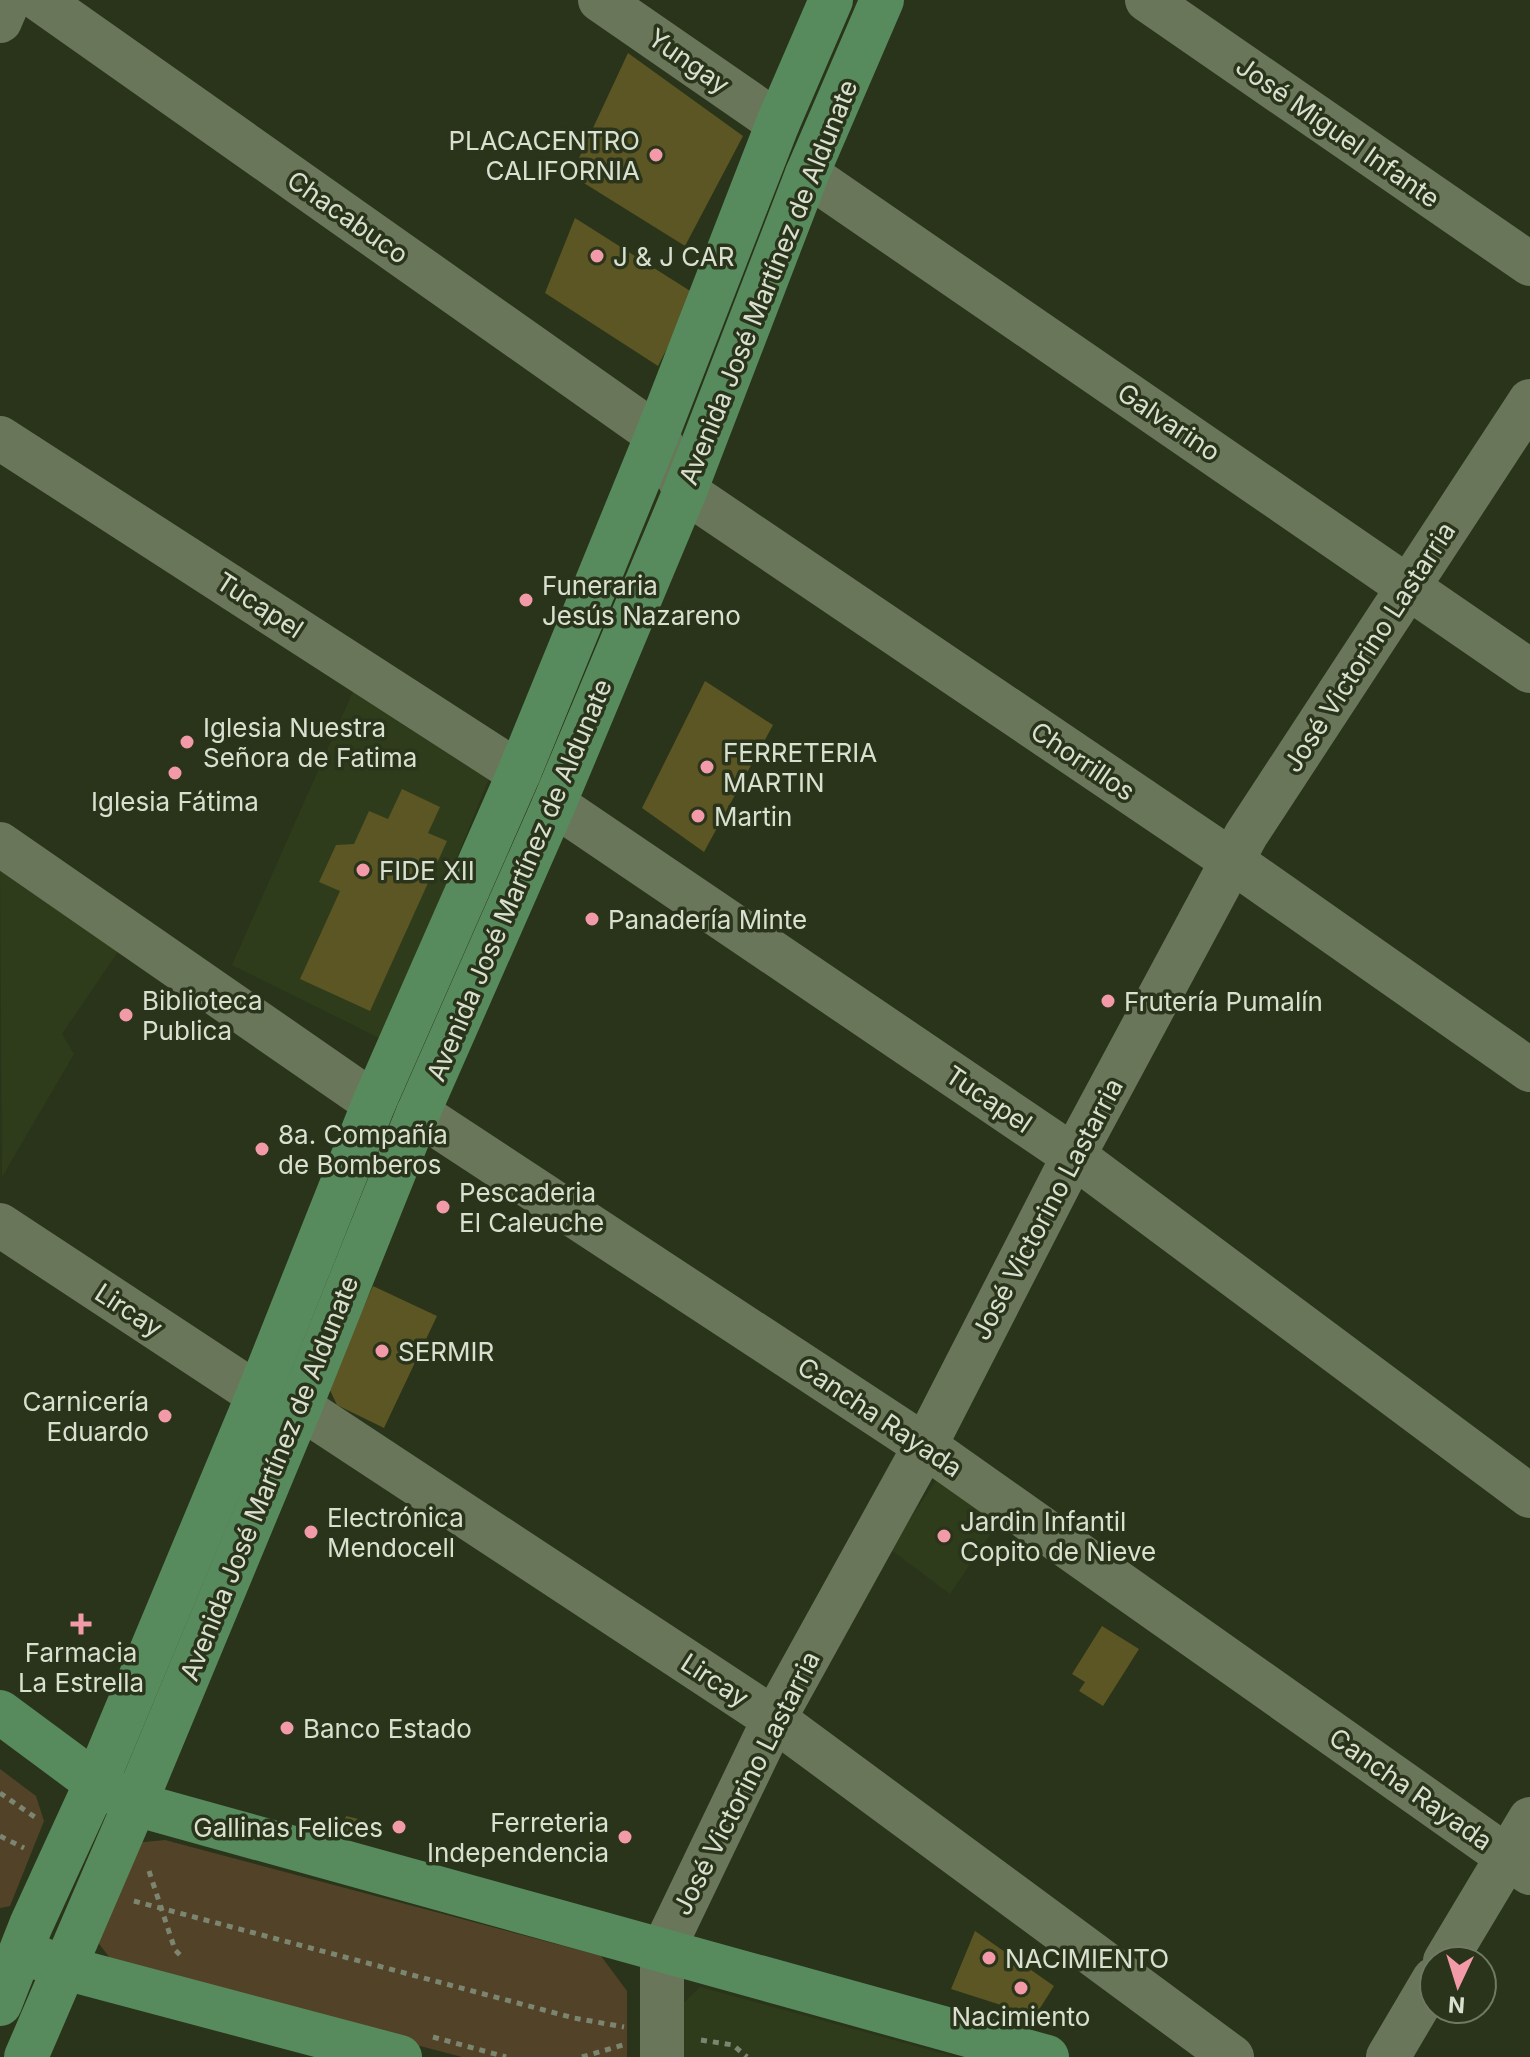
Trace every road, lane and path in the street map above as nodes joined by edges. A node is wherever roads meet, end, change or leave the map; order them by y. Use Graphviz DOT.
graph roads {
  1 [pos="9,0"];
  2 [pos="40,0"];
  3 [pos="600,0"];
  4 [pos="831,0"];
  5 [pos="882,0"];
  6 [pos="1147,0"];
  7 [pos="0,21"];
  8 [pos="778,123"];
  9 [pos="807,174"];
  10 [pos="1530,264"];
  11 [pos="1530,401"];
  12 [pos="657,435"];
  13 [pos="0,438"];
  14 [pos="685,491"];
  15 [pos="1409,587"];
  16 [pos="1530,671"];
  17 [pos="519,773"];
  18 [pos="554,804"];
  19 [pos="0,844"];
  20 [pos="1232,861"];
  21 [pos="1530,1070"];
  22 [pos="374,1103"];
  23 [pos="418,1113"];
  24 [pos="1073,1157"];
  25 [pos="0,1225"];
  26 [pos="258,1395"];
  27 [pos="300,1407"];
  28 [pos="925,1446"];
  29 [pos="1530,1496"];
  30 [pos="0,1712"];
  31 [pos="774,1719"];
  32 [pos="96,1783"];
  33 [pos="0,1793"];
  34 [pos="135,1804"];
  35 [pos="1530,1819"];
  36 [pos="0,1836"];
  37 [pos="65,1852"];
  38 [pos="1518,1865"];
  39 [pos="106,1870"];
  40 [pos="162,1909"];
  41 [pos="10,1943"];
  42 [pos="1457,1945"];
  43 [pos="662,1952"];
  44 [pos="192,1966"];
  45 [pos="65,1968"];
  46 [pos="0,2004"];
  47 [pos="1418,2006"];
  48 [pos="662,2045"];
  49 [pos="415,2047"];
  50 [pos="26,2057"];
  51 [pos="506,2057"];
  52 [pos="747,2057"];
  53 [pos="1047,2057"];
  54 [pos="1232,2057"];
  55 [pos="1388,2057"];
  1 -- 7 [label="street"];
  2 -- 12 [label="street, Chacabuco"];
  3 -- 8 [label="street, Yungay"];
  4 -- 8 [label="main road, Avenida José Martínez de Aldunate"];
  5 -- 9 [label="main road, Avenida José Martínez de Aldunate"];
  6 -- 10 [label="street, José Miguel Infante"];
  8 -- 12 [label="main road, Avenida José Martínez de Aldunate"];
  9 -- 14 [label="main road, Avenida José Martínez de Aldunate"];
  9 -- 15 [label="street, Galvarino"];
  11 -- 15 [label="street, José Victorino Lastarria"];
  12 -- 14 [label="street, Chorrillos"];
  12 -- 17 [label="main road, Avenida José Martínez de Aldunate"];
  13 -- 17 [label="street, Tucapel"];
  14 -- 18 [label="main road, Avenida José Martínez de Aldunate"];
  14 -- 20 [label="street, Chorrillos"];
  15 -- 16 [label="street, Galvarino"];
  15 -- 20 [label="street, José Victorino Lastarria"];
  17 -- 22 [label="main road, Avenida José Martínez de Aldunate"];
  18 -- 23 [label="main road, Avenida José Martínez de Aldunate"];
  18 -- 24 [label="street, Tucapel"];
  19 -- 22 [label="street"];
  20 -- 21 [label="street, Chorrillos"];
  20 -- 24 [label="street, José Victorino Lastarria"];
  22 -- 26 [label="main road, Avenida José Martínez de Aldunate"];
  23 -- 27 [label="main road, Avenida José Martínez de Aldunate"];
  23 -- 28 [label="street, Cancha Rayada"];
  24 -- 28 [label="street, José Victorino Lastarria"];
  24 -- 29 [label="street, Tucapel"];
  25 -- 26 [label="street, Lircay"];
  26 -- 32 [label="main road, Avenida José Martínez de Aldunate"];
  27 -- 31 [label="street, Lircay"];
  27 -- 34 [label="main road, Avenida José Martínez de Aldunate"];
  28 -- 31 [label="street, José Victorino Lastarria"];
  28 -- 38 [label="street, Cancha Rayada"];
  30 -- 32 [label="main road"];
  31 -- 43 [label="street, José Victorino Lastarria"];
  31 -- 54 [label="street, Lircay"];
  32 -- 34 [label="main road"];
  32 -- 37 [label="main road, Avenida José Martínez de Aldunate"];
  33 -- 37 [label="path"];
  34 -- 39 [label="main road, Avenida José Martínez de Aldunate"];
  34 -- 43 [label="main road"];
  35 -- 38 [label="street"];
  36 -- 37 [label="path"];
  37 -- 41 [label="main road, Avenida José Martínez de Aldunate"];
  38 -- 42 [label="street"];
  39 -- 40 [label="path"];
  39 -- 40 [label="path"];
  39 -- 45 [label="main road, Avenida José Martínez de Aldunate"];
  40 -- 44 [label="path"];
  40 -- 48 [label="path"];
  41 -- 45 [label="main road"];
  41 -- 46 [label="main road, Avenida José Martínez de Aldunate"];
  43 -- 48 [label="street, José Victorino Lastarria"];
  43 -- 53 [label="main road"];
  45 -- 49 [label="main road"];
  45 -- 50 [label="main road, Avenida José Martínez de Aldunate"];
  47 -- 55 [label="street"];
  48 -- 52 [label="path"];
  49 -- 51 [label="path"];
}
